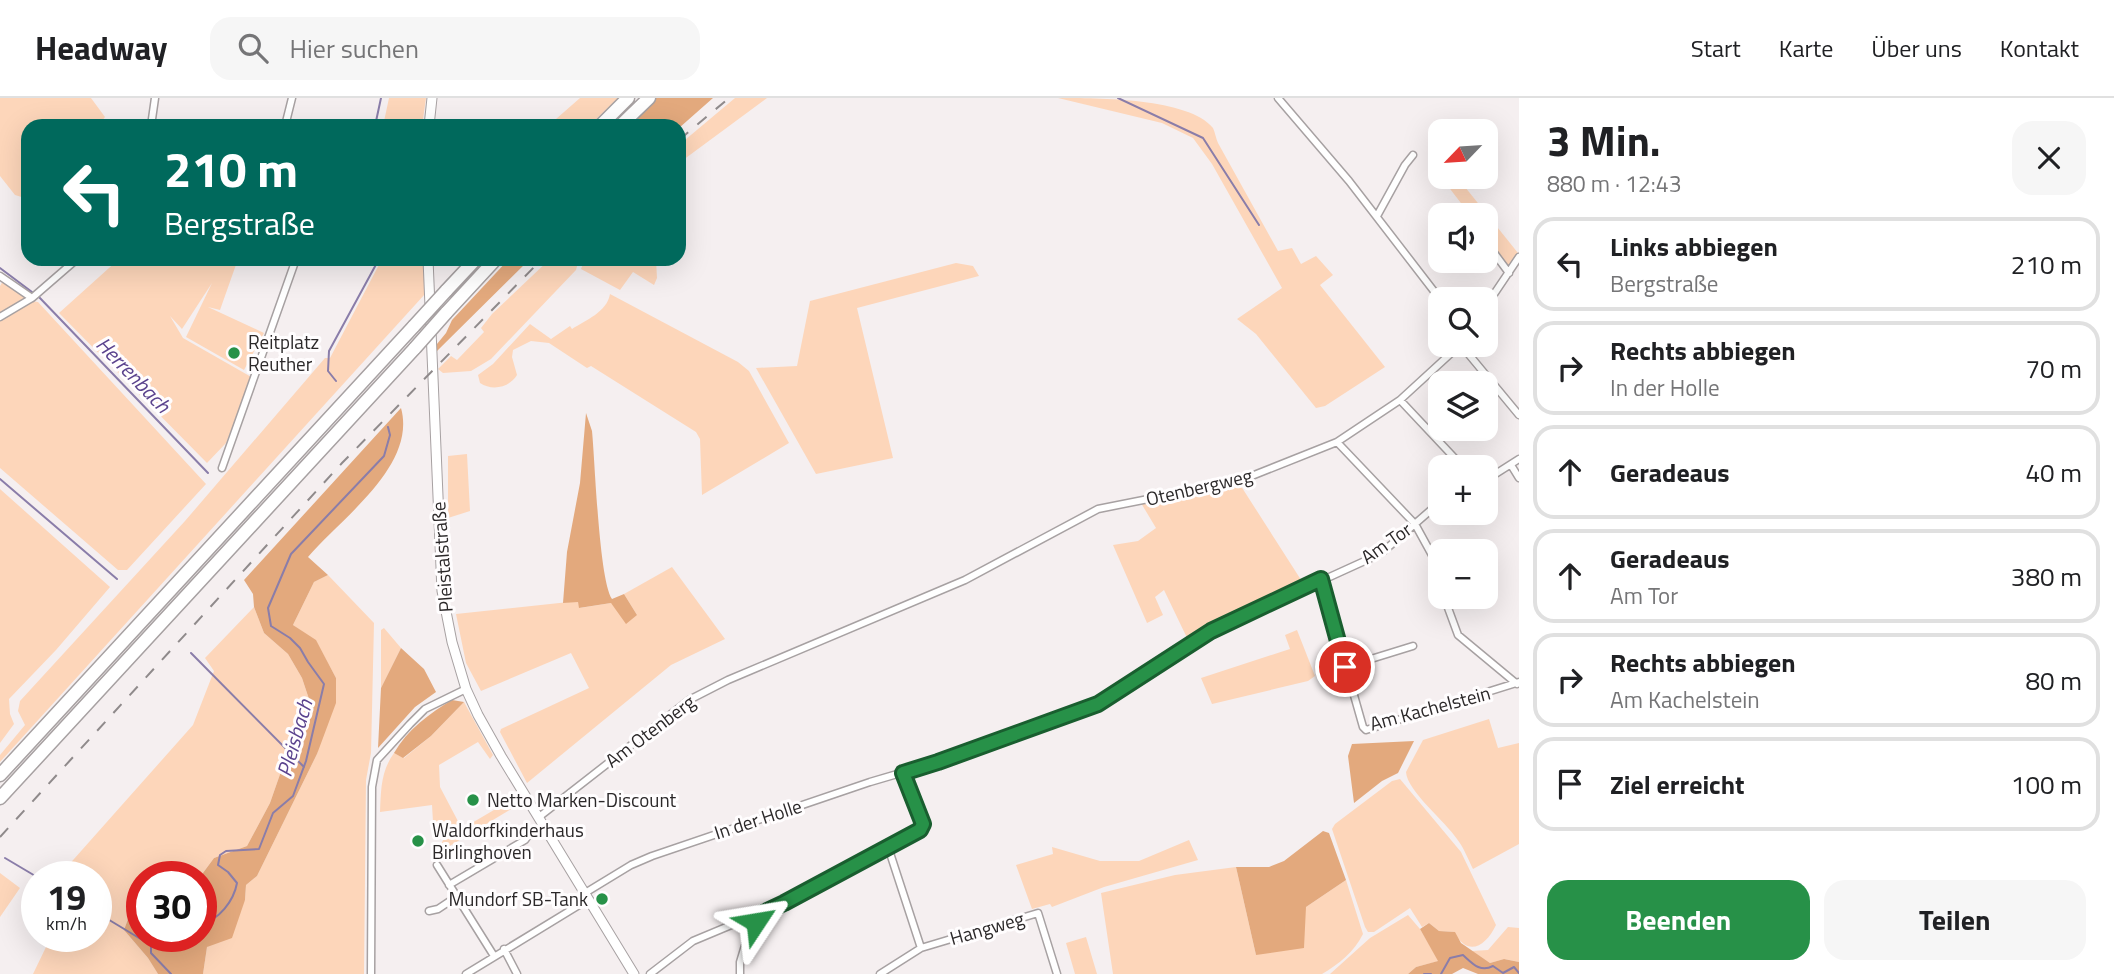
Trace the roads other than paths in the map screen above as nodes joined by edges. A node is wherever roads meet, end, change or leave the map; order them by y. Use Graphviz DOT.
graph roads {
  1 [pos="155,98"];
  2 [pos="292,98"];
  3 [pos="432,98"];
  4 [pos="628,98"];
  5 [pos="649,98"];
  6 [pos="1278,98"];
  7 [pos="152,119"];
  8 [pos="287,119"];
  9 [pos="430,119"];
  10 [pos="607,119"];
  11 [pos="628,119"];
  12 [pos="1413,155"];
  13 [pos="1377,216"];
  14 [pos="1519,257"];
  15 [pos="1498,259"];
  16 [pos="69,266"];
  17 [pos="294,266"];
  18 [pos="428,266"];
  19 [pos="469,266"];
  20 [pos="490,266"];
  21 [pos="1509,273"];
  22 [pos="0,276"];
  23 [pos="1431,287"];
  24 [pos="1498,289"];
  25 [pos="32,298"];
  26 [pos="0,317"];
  27 [pos="1448,357"];
  28 [pos="1471,357"];
  29 [pos="1400,400"];
  30 [pos="1519,415"];
  31 [pos="1337,442"];
  32 [pos="1451,455"];
  33 [pos="1519,459"];
  34 [pos="1511,465"];
  35 [pos="222,468"];
  36 [pos="1498,473"];
  37 [pos="1519,478"];
  38 [pos="1428,513"];
  39 [pos="1415,524"];
  40 [pos="1428,548"];
  41 [pos="1321,579"];
  42 [pos="1448,609"];
  43 [pos="1413,646"];
  44 [pos="772,662"];
  45 [pos="1345,667"];
  46 [pos="1518,684"];
  47 [pos="466,688"];
  48 [pos="938,762"];
  49 [pos="903,773"];
  50 [pos="0,775"];
  51 [pos="0,798"];
  52 [pos="539,817"];
  53 [pos="530,833"];
  54 [pos="888,848"];
  55 [pos="437,865"];
  56 [pos="449,885"];
  57 [pos="587,896"];
  58 [pos="456,897"];
  59 [pos="429,911"];
  60 [pos="757,916"];
  61 [pos="921,948"];
  62 [pos="505,949"];
  63 [pos="494,956"];
  64 [pos="371,974"];
  65 [pos="466,974"];
  66 [pos="517,974"];
  67 [pos="634,974"];
  68 [pos="650,974"];
  69 [pos="740,974"];
  70 [pos="880,974"];
  71 [pos="1057,974"];
  1 -- 7 [label="street"];
  2 -- 8 [label="street"];
  3 -- 9 [label="main road"];
  4 -- 10 [label="highway"];
  5 -- 11 [label="highway"];
  6 -- 13 [label="street"];
  12 -- 13 [label="street"];
  13 -- 23 [label="street"];
  14 -- 21 [label="street"];
  15 -- 21 [label="street"];
  16 -- 25 [label="street"];
  17 -- 35 [label="street"];
  18 -- 47 [label="main road, Pleistalstraße"];
  19 -- 50 [label="highway, bridge"];
  20 -- 51 [label="highway, bridge"];
  21 -- 24 [label="street"];
  22 -- 25 [label="street"];
  25 -- 26 [label="street"];
  27 -- 29 [label="street, Otenbergweg"];
  28 -- 30 [label="street"];
  29 -- 31 [label="street, Otenbergweg"];
  29 -- 32 [label="street"];
  31 -- 39 [label="street"];
  31 -- 44 [label="street, Otenbergweg"];
  33 -- 34 [label="street"];
  34 -- 36 [label="street"];
  34 -- 37 [label="street"];
  38 -- 39 [label="street, Am Tor"];
  39 -- 40 [label="street"];
  39 -- 41 [label="street, Am Tor"];
  41 -- 45 [label="street, Am Kachelstein"];
  41 -- 48 [label="street, Am Tor"];
  42 -- 46 [label="street"];
  43 -- 45 [label="street"];
  44 -- 52 [label="street, Am Otenberg"];
  45 -- 46 [label="street, Am Kachelstein"];
  47 -- 52 [label="main road, Pleistalstraße"];
  47 -- 64 [label="street"];
  48 -- 49 [label="street, In der Holle"];
  49 -- 54 [label="street"];
  49 -- 57 [label="street, In der Holle"];
  52 -- 57 [label="main road, Pleistalstraße"];
  53 -- 56 [label="street"];
  54 -- 60 [label="street"];
  54 -- 61 [label="street"];
  55 -- 56 [label="street"];
  56 -- 58 [label="street"];
  57 -- 62 [label="street, In der Holle"];
  57 -- 67 [label="main road, Pleistalstraße"];
  58 -- 59 [label="street"];
  58 -- 63 [label="street"];
  60 -- 68 [label="street"];
  60 -- 69 [label="street"];
  61 -- 70 [label="street, Hangweg"];
  61 -- 71 [label="street, Hangweg"];
  62 -- 63 [label="street, In der Holle"];
  62 -- 66 [label="street"];
  63 -- 65 [label="street, In der Holle"];
}
